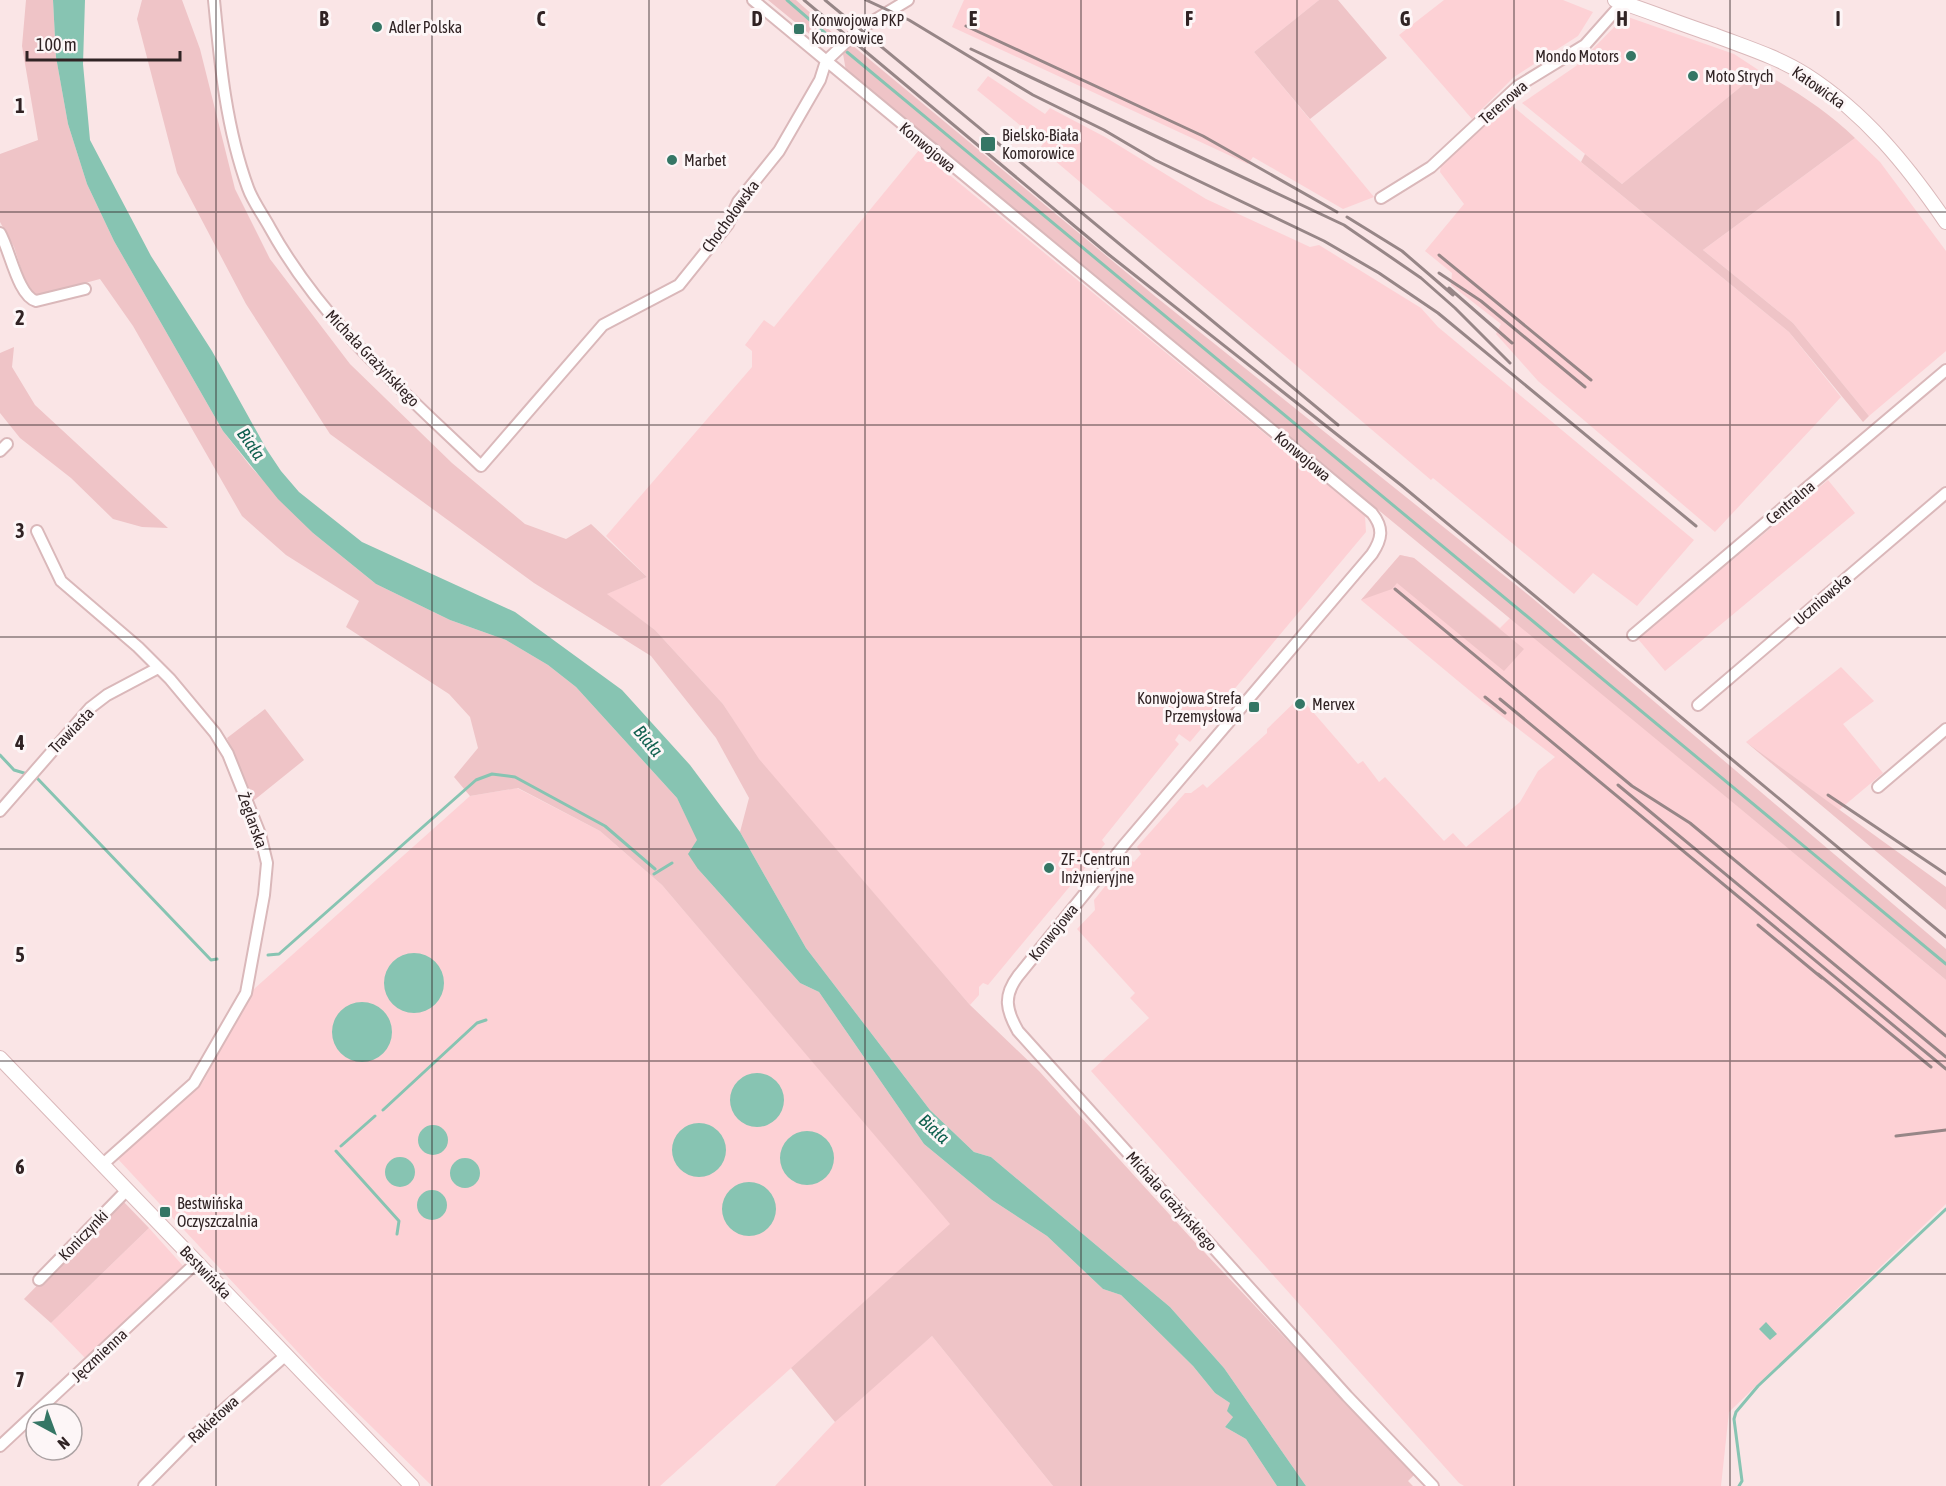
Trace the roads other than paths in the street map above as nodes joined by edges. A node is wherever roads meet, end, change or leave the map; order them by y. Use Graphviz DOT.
graph roads {
  1 [pos="214,0"];
  2 [pos="753,0"];
  3 [pos="908,0"];
  4 [pos="1620,1"];
  5 [pos="826,61"];
  6 [pos="1381,198"];
  7 [pos="1941,206"];
  8 [pos="1946,222"];
  9 [pos="0,233"];
  10 [pos="85,289"];
  11 [pos="1946,370"];
  12 [pos="481,466"];
  13 [pos="1946,493"];
  14 [pos="37,531"];
  15 [pos="1633,635"];
  16 [pos="158,668"];
  17 [pos="1698,705"];
  18 [pos="1946,729"];
  19 [pos="1878,787"];
  20 [pos="0,811"];
  21 [pos="1006,1001"];
  22 [pos="0,1058"];
  23 [pos="103,1164"];
  24 [pos="127,1190"];
  25 [pos="196,1262"];
  26 [pos="39,1280"];
  27 [pos="286,1355"];
  28 [pos="0,1446"];
  29 [pos="144,1486"];
  30 [pos="412,1486"];
  31 [pos="1432,1486"];
  1 -- 12 [label="street, Michała Grażyńskiego"];
  2 -- 5 [label="street, Konwojowa"];
  3 -- 5 [label="street, Chochołowska"];
  4 -- 6 [label="street, Terenowa"];
  4 -- 7 [label="street, Katowicka"];
  5 -- 12 [label="street, Chochołowska"];
  5 -- 21 [label="street, Konwojowa"];
  7 -- 8 [label="street, Katowicka"];
  9 -- 10 [label="street"];
  11 -- 15 [label="street, Centralna"];
  13 -- 17 [label="street, Uczniowska"];
  14 -- 16 [label="street, Żeglarska"];
  16 -- 20 [label="street, Trawiasta"];
  16 -- 23 [label="street, Żeglarska"];
  18 -- 19 [label="street"];
  21 -- 31 [label="street, Michała Grażyńskiego"];
  22 -- 23 [label="street, Bestwińska"];
  23 -- 24 [label="street, Bestwińska"];
  24 -- 25 [label="street, Bestwińska"];
  24 -- 26 [label="street, Koniczynki"];
  25 -- 27 [label="street, Bestwińska"];
  25 -- 28 [label="street, Jęczmienna"];
  27 -- 29 [label="street, Rakietowa"];
  27 -- 30 [label="street, Bestwińska"];
}
